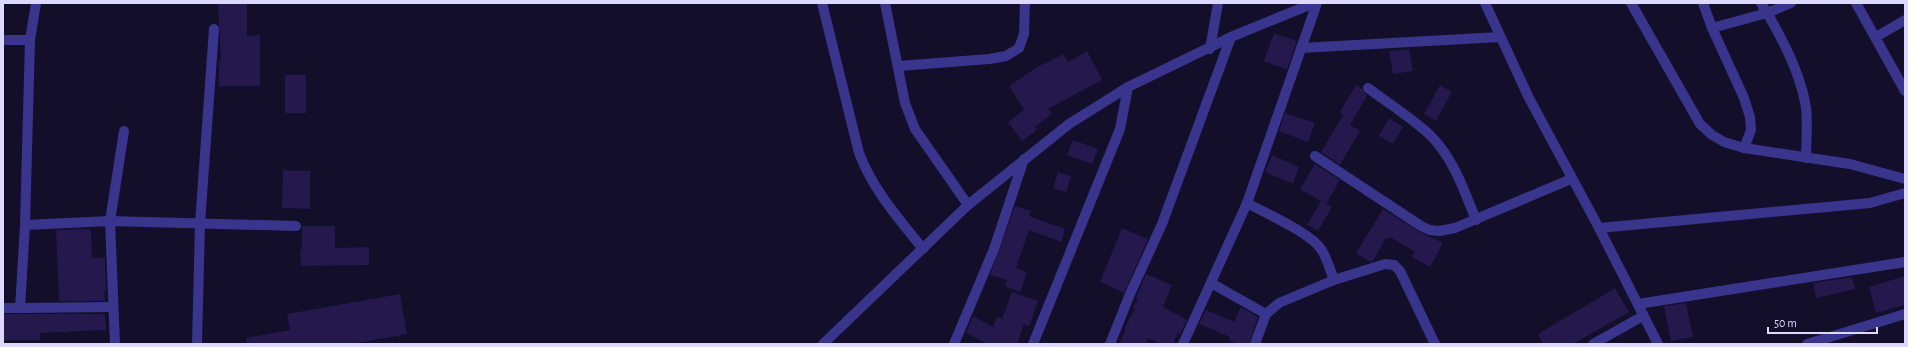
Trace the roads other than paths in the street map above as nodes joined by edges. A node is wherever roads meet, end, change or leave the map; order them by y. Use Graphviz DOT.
graph roads {
  1 [pos="36,3"];
  2 [pos="822,3"];
  3 [pos="885,3"];
  4 [pos="1025,3"];
  5 [pos="1218,3"];
  6 [pos="1314,3"];
  7 [pos="1317,3"];
  8 [pos="1485,3"];
  9 [pos="1631,3"];
  10 [pos="1703,3"];
  11 [pos="1761,3"];
  12 [pos="1791,3"];
  13 [pos="1856,3"];
  14 [pos="1767,13"];
  15 [pos="1905,20"];
  16 [pos="1712,28"];
  17 [pos="214,29"];
  18 [pos="1231,37"];
  19 [pos="1500,37"];
  20 [pos="1876,37"];
  21 [pos="3,40"];
  22 [pos="30,40"];
  23 [pos="1301,48"];
  24 [pos="1210,49"];
  25 [pos="899,66"];
  26 [pos="1128,87"];
  27 [pos="1368,88"];
  28 [pos="1905,91"];
  29 [pos="124,131"];
  30 [pos="1744,148"];
  31 [pos="1315,156"];
  32 [pos="1806,158"];
  33 [pos="1024,159"];
  34 [pos="1572,179"];
  35 [pos="1905,179"];
  36 [pos="1905,193"];
  37 [pos="1246,204"];
  38 [pos="968,205"];
  39 [pos="1476,220"];
  40 [pos="110,221"];
  41 [pos="200,223"];
  42 [pos="25,225"];
  43 [pos="296,226"];
  44 [pos="1599,228"];
  45 [pos="923,249"];
  46 [pos="1905,262"];
  47 [pos="1334,280"];
  48 [pos="1211,283"];
  49 [pos="1638,304"];
  50 [pos="113,307"];
  51 [pos="3,308"];
  52 [pos="20,308"];
  53 [pos="1266,314"];
  54 [pos="1905,314"];
  55 [pos="1643,316"];
  56 [pos="115,344"];
  57 [pos="197,344"];
  58 [pos="823,344"];
  59 [pos="954,344"];
  60 [pos="1033,344"];
  61 [pos="1110,344"];
  62 [pos="1183,344"];
  63 [pos="1255,344"];
  64 [pos="1435,344"];
  65 [pos="1593,344"];
  66 [pos="1658,344"];
  67 [pos="1807,344"];
  1 -- 22 [label="street"];
  2 -- 45 [label="street"];
  3 -- 25 [label="street"];
  4 -- 25 [label="street"];
  5 -- 24 [label="street"];
  6 -- 18 [label="street"];
  7 -- 23 [label="street"];
  8 -- 19 [label="street"];
  9 -- 30 [label="street"];
  10 -- 16 [label="street"];
  11 -- 14 [label="street"];
  12 -- 14 [label="street"];
  13 -- 20 [label="street"];
  14 -- 16 [label="street"];
  14 -- 32 [label="street"];
  15 -- 20 [label="street"];
  16 -- 30 [label="street"];
  17 -- 41 [label="street"];
  18 -- 24 [label="street"];
  18 -- 61 [label="street"];
  19 -- 23 [label="street"];
  19 -- 34 [label="street"];
  20 -- 28 [label="street"];
  21 -- 22 [label="street"];
  22 -- 42 [label="street"];
  23 -- 37 [label="street"];
  24 -- 26 [label="street"];
  25 -- 38 [label="street"];
  26 -- 33 [label="street"];
  26 -- 60 [label="street"];
  27 -- 39 [label="street"];
  29 -- 40 [label="street"];
  30 -- 32 [label="street"];
  31 -- 39 [label="street"];
  32 -- 35 [label="street"];
  33 -- 38 [label="street"];
  33 -- 59 [label="street"];
  34 -- 39 [label="street"];
  34 -- 44 [label="street"];
  36 -- 44 [label="street"];
  37 -- 47 [label="street"];
  37 -- 48 [label="street"];
  38 -- 45 [label="street"];
  40 -- 41 [label="street"];
  40 -- 42 [label="street"];
  40 -- 50 [label="street"];
  41 -- 43 [label="street"];
  41 -- 57 [label="street"];
  42 -- 52 [label="street"];
  44 -- 49 [label="street"];
  45 -- 58 [label="street"];
  46 -- 49 [label="street"];
  47 -- 53 [label="street"];
  47 -- 64 [label="street"];
  48 -- 53 [label="street"];
  48 -- 62 [label="street"];
  49 -- 55 [label="street"];
  50 -- 52 [label="street"];
  50 -- 56 [label="street"];
  51 -- 52 [label="street"];
  53 -- 63 [label="street"];
  54 -- 67 [label="street"];
  55 -- 65 [label="street"];
  55 -- 66 [label="street"];
}
